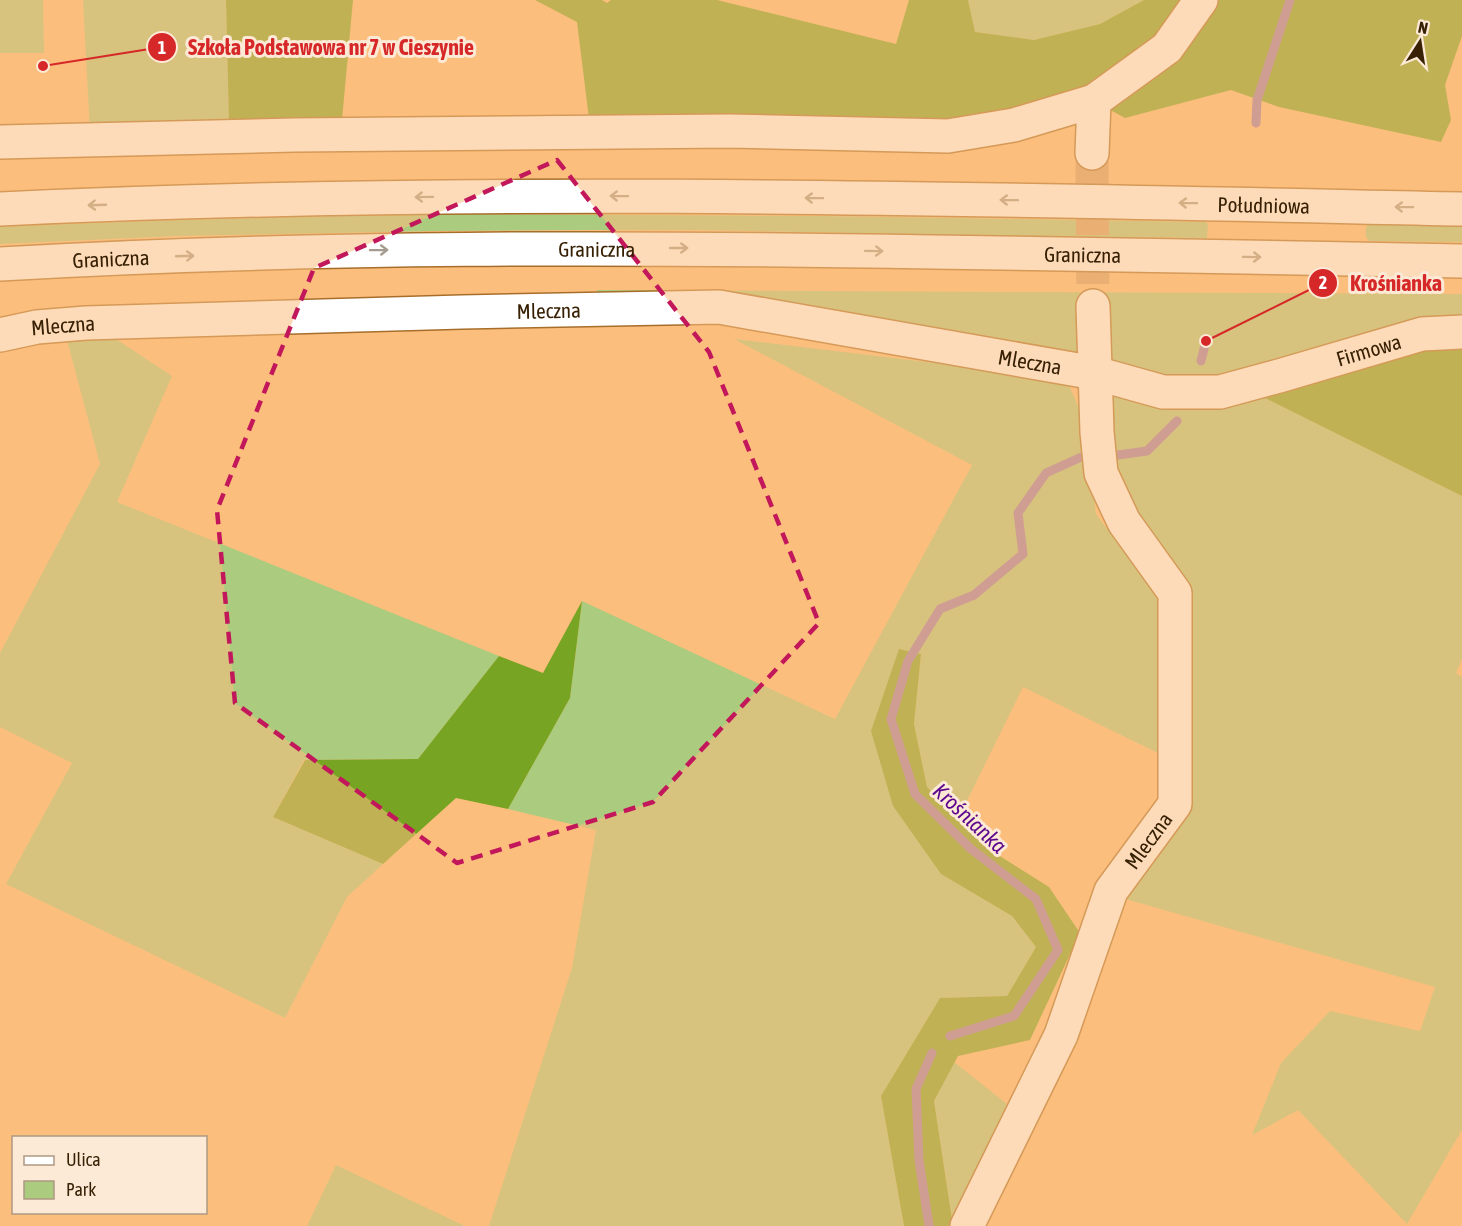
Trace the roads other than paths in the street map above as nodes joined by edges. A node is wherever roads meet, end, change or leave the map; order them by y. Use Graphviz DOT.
graph roads {
  1 [pos="1201,0"];
  2 [pos="1094,101"];
  3 [pos="0,142"];
  4 [pos="1092,153"];
  5 [pos="1462,208"];
  6 [pos="0,209"];
  7 [pos="105,258"];
  8 [pos="1462,261"];
  9 [pos="0,264"];
  10 [pos="0,286"];
  11 [pos="1093,306"];
  12 [pos="1462,332"];
  13 [pos="0,334"];
  14 [pos="1095,373"];
  15 [pos="967,1226"];
  1 -- 2 [label="main road"];
  2 -- 3 [label="main road"];
  2 -- 4 [label="main road"];
  5 -- 6 [label="main road, Południowa, one-way"];
  7 -- 8 [label="main road, Graniczna, one-way"];
  7 -- 9 [label="main road, Graniczna"];
  7 -- 10 [label="main road"];
  11 -- 14 [label="main road, Mleczna"];
  12 -- 14 [label="main road, Firmowa"];
  13 -- 14 [label="main road, Mleczna"];
  14 -- 15 [label="main road, Mleczna"];
}
